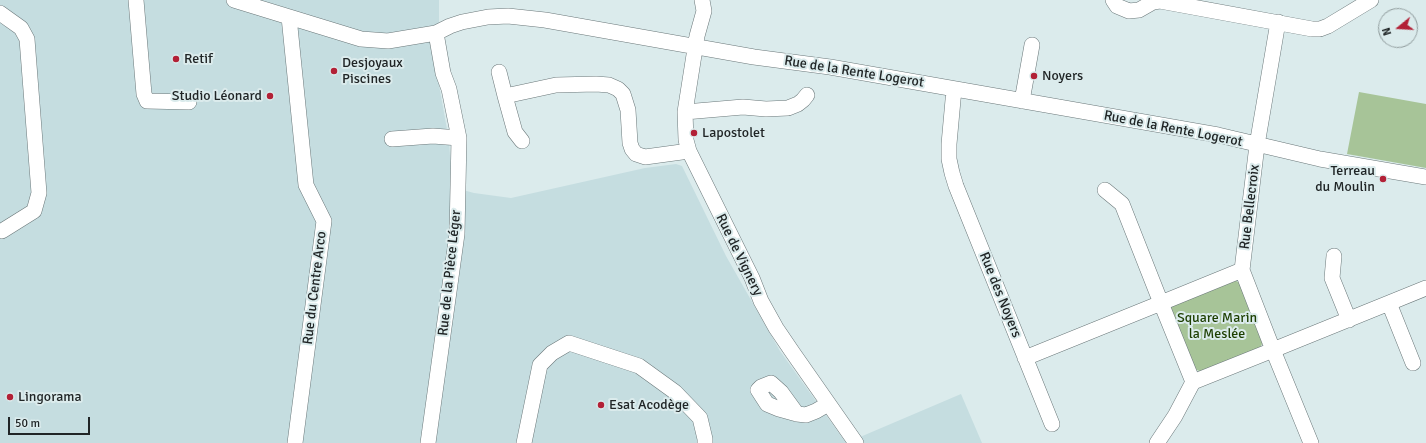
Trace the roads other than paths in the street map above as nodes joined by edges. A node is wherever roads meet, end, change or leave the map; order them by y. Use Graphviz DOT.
graph roads {
  1 [pos="136,0"];
  2 [pos="234,0"];
  3 [pos="702,0"];
  4 [pos="1113,0"];
  5 [pos="1371,0"];
  6 [pos="0,13"];
  7 [pos="289,17"];
  8 [pos="1278,22"];
  9 [pos="436,33"];
  10 [pos="1032,45"];
  11 [pos="695,47"];
  12 [pos="499,72"];
  13 [pos="954,89"];
  14 [pos="807,95"];
  15 [pos="506,96"];
  16 [pos="1022,101"];
  17 [pos="189,102"];
  18 [pos="685,112"];
  19 [pos="459,138"];
  20 [pos="392,139"];
  21 [pos="522,141"];
  22 [pos="1257,145"];
  23 [pos="689,151"];
  24 [pos="1426,177"];
  25 [pos="1105,190"];
  26 [pos="2,231"];
  27 [pos="1334,256"];
  28 [pos="1242,270"];
  29 [pos="1426,288"];
  30 [pos="1161,302"];
  31 [pos="1389,303"];
  32 [pos="1349,320"];
  33 [pos="1273,350"];
  34 [pos="1025,358"];
  35 [pos="1413,363"];
  36 [pos="1193,382"];
  37 [pos="828,404"];
  38 [pos="797,414"];
  39 [pos="1052,424"];
  40 [pos="705,442"];
  41 [pos="295,443"];
  42 [pos="428,443"];
  43 [pos="524,443"];
  44 [pos="856,443"];
  45 [pos="1157,443"];
  46 [pos="1311,443"];
  1 -- 17 [label="street"];
  2 -- 7 [label="street"];
  3 -- 11 [label="street, Rue de Vignery"];
  4 -- 8 [label="street"];
  5 -- 8 [label="street"];
  6 -- 26 [label="street"];
  7 -- 9 [label="street"];
  7 -- 41 [label="street, Rue du Centre Arco"];
  8 -- 22 [label="street, Rue Bellecroix"];
  9 -- 11 [label="street, Rue de la Rente Logerot"];
  9 -- 19 [label="street, Rue de la Pièce Léger"];
  10 -- 16 [label="street"];
  11 -- 13 [label="street, Rue de la Rente Logerot"];
  11 -- 18 [label="street, Rue de Vignery"];
  12 -- 15 [label="street"];
  13 -- 16 [label="street, Rue de la Rente Logerot"];
  13 -- 34 [label="street, Rue des Noyers"];
  14 -- 18 [label="street"];
  15 -- 21 [label="street"];
  15 -- 23 [label="street"];
  16 -- 22 [label="street, Rue de la Rente Logerot"];
  18 -- 23 [label="street, Rue de Vignery"];
  19 -- 20 [label="street"];
  19 -- 42 [label="street, Rue de la Pièce Léger"];
  22 -- 24 [label="street, Rue de la Rente Logerot"];
  22 -- 28 [label="street, Rue Bellecroix"];
  23 -- 37 [label="street, Rue de Vignery"];
  25 -- 30 [label="street"];
  27 -- 32 [label="street"];
  28 -- 30 [label="street"];
  28 -- 33 [label="street"];
  29 -- 31 [label="street"];
  30 -- 34 [label="street"];
  30 -- 36 [label="street"];
  31 -- 32 [label="street"];
  31 -- 35 [label="street"];
  32 -- 33 [label="street"];
  33 -- 36 [label="street"];
  33 -- 46 [label="street"];
  34 -- 39 [label="street, Rue des Noyers"];
  36 -- 45 [label="street"];
  37 -- 38 [label="street"];
  37 -- 44 [label="street, Rue de Vignery"];
  40 -- 43 [label="street"];
}
